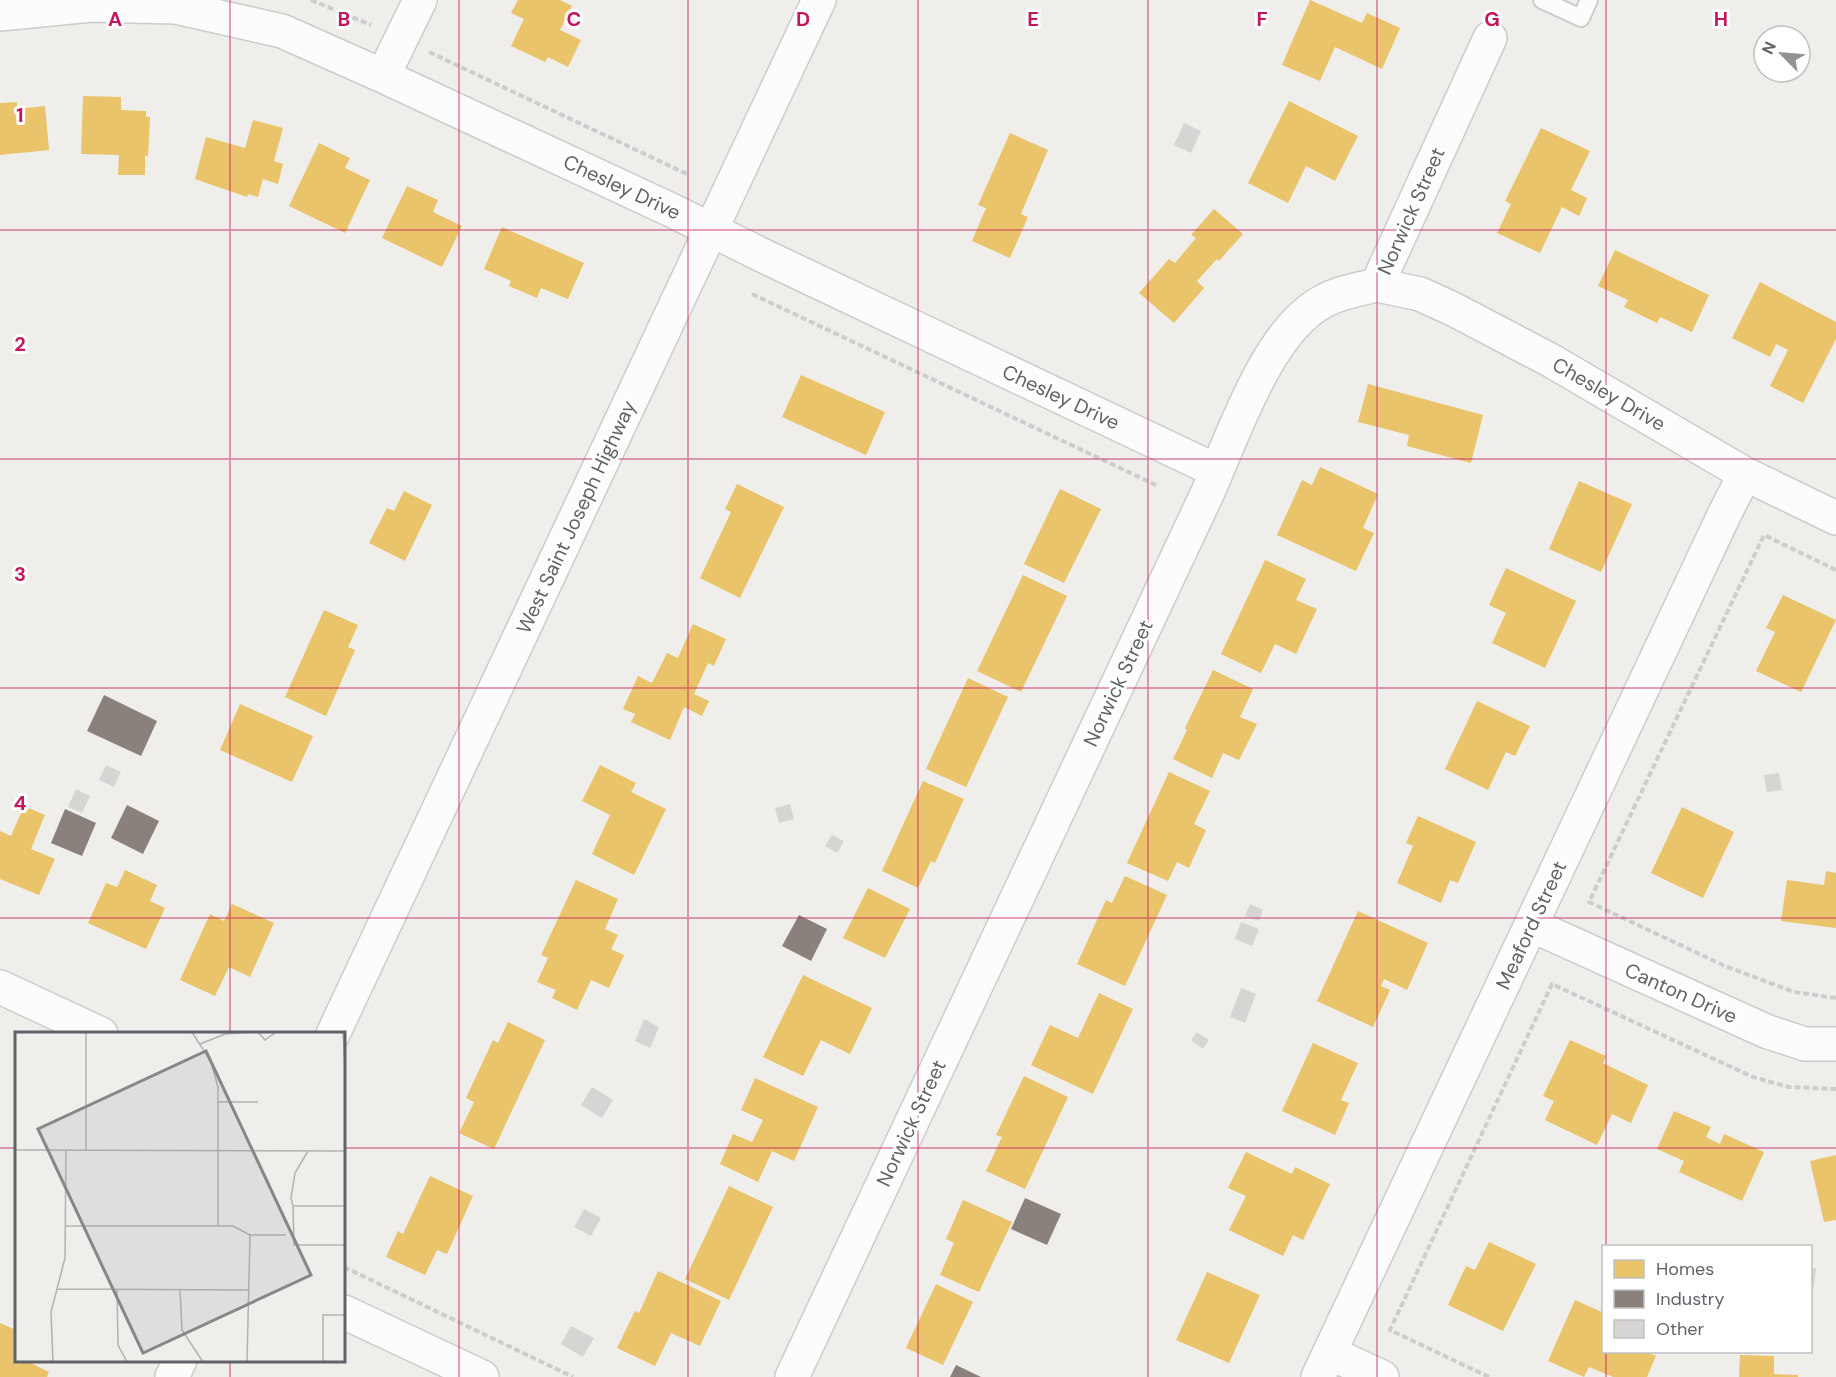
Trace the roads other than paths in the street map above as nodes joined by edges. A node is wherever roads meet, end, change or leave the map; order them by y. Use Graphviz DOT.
graph roads {
  1 [pos="420,0"];
  2 [pos="819,0"];
  3 [pos="1542,0"];
  4 [pos="1589,0"];
  5 [pos="0,14"];
  6 [pos="1490,38"];
  7 [pos="383,76"];
  8 [pos="711,230"];
  9 [pos="1377,285"];
  10 [pos="1217,471"];
  11 [pos="1745,474"];
  12 [pos="1836,518"];
  13 [pos="1531,925"];
  14 [pos="0,987"];
  15 [pos="96,1032"];
  16 [pos="334,1032"];
  17 [pos="1836,1044"];
  18 [pos="345,1312"];
  19 [pos="179,1362"];
  20 [pos="1324,1365"];
  21 [pos="172,1377"];
  22 [pos="482,1377"];
  23 [pos="792,1377"];
  24 [pos="1382,1377"];
  1 -- 7 [label="street"];
  2 -- 8 [label="street, West Saint Joseph Highway"];
  3 -- 4 [label="lane"];
  5 -- 7 [label="street, Chesley Drive"];
  6 -- 9 [label="street, Norwick Street"];
  7 -- 8 [label="street, Chesley Drive"];
  8 -- 10 [label="street, Chesley Drive"];
  8 -- 16 [label="street, West Saint Joseph Highway"];
  9 -- 10 [label="street, Norwick Street"];
  9 -- 11 [label="street, Chesley Drive"];
  10 -- 23 [label="street, Norwick Street"];
  11 -- 12 [label="street, Chesley Drive"];
  11 -- 13 [label="street, Meaford Street"];
  13 -- 17 [label="street, Canton Drive"];
  13 -- 20 [label="street, Meaford Street"];
  14 -- 15 [label="street"];
  18 -- 22 [label="street"];
  19 -- 21 [label="street"];
  20 -- 24 [label="street"];
}
